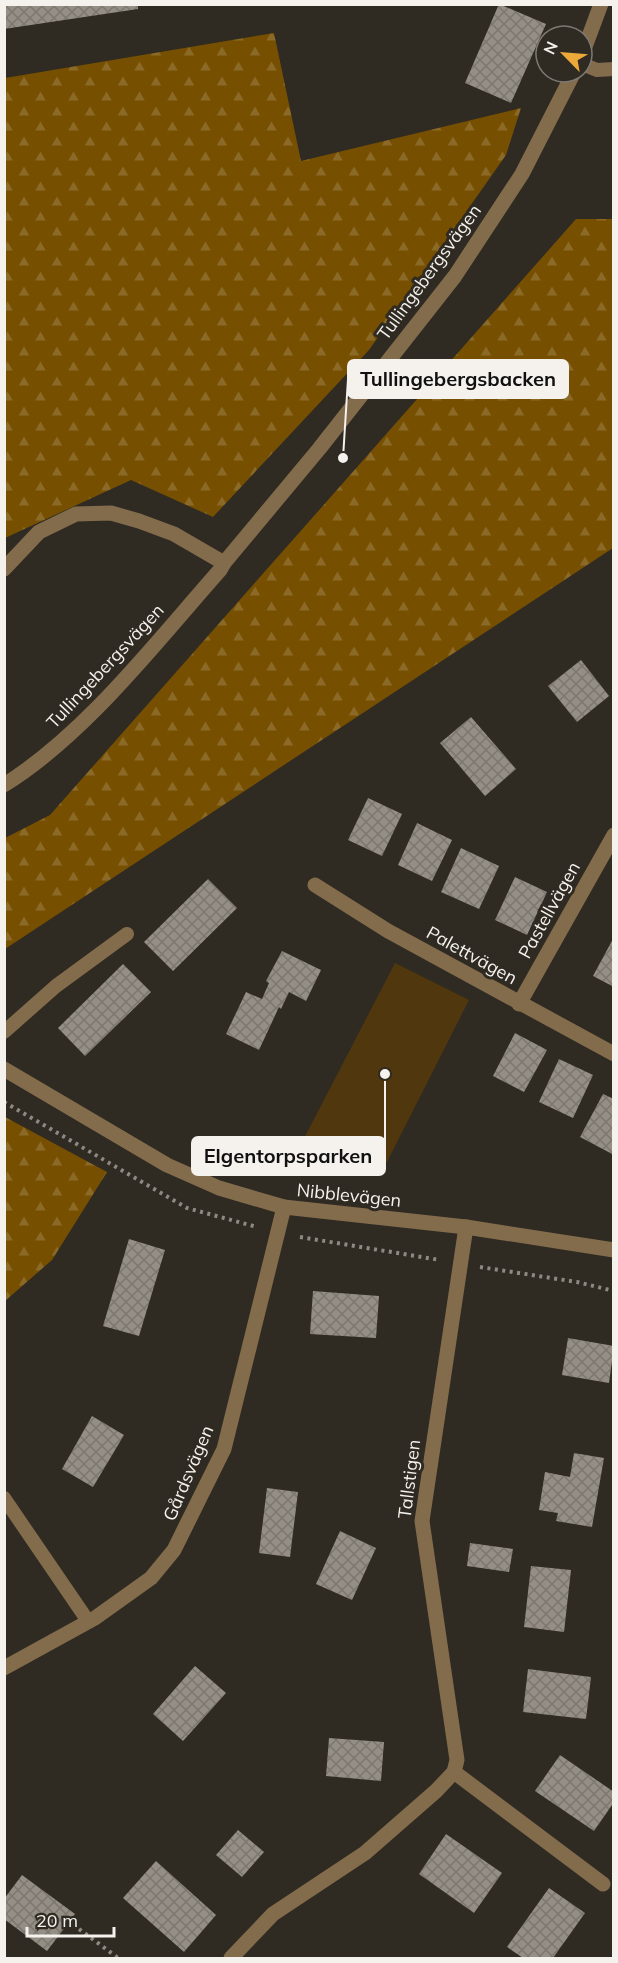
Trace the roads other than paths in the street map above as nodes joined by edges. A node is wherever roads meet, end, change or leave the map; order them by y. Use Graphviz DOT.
graph roads {
  1 [pos="601,4"];
  2 [pos="594,24"];
  3 [pos="594,69"];
  4 [pos="614,69"];
  5 [pos="568,84"];
  6 [pos="224,563"];
  7 [pos="4,569"];
  8 [pos="4,785"];
  9 [pos="614,836"];
  10 [pos="315,885"];
  11 [pos="127,934"];
  12 [pos="519,1004"];
  13 [pos="4,1032"];
  14 [pos="614,1054"];
  15 [pos="4,1069"];
  16 [pos="284,1207"];
  17 [pos="466,1227"];
  18 [pos="614,1250"];
  19 [pos="4,1498"];
  20 [pos="88,1622"];
  21 [pos="4,1668"];
  22 [pos="454,1772"];
  23 [pos="603,1884"];
  24 [pos="231,1959"];
  1 -- 2 [label="street"];
  3 -- 4 [label="lane"];
  5 -- 6 [label="street, Tullingebergsvägen"];
  6 -- 7 [label="street"];
  6 -- 8 [label="street, Tullingebergsvägen"];
  9 -- 12 [label="street, Pastellvägen"];
  10 -- 12 [label="street, Palettvägen"];
  11 -- 13 [label="lane"];
  12 -- 14 [label="street, Palettvägen"];
  15 -- 16 [label="street, Nibblevägen"];
  16 -- 17 [label="street, Nibblevägen"];
  16 -- 20 [label="street, Gårdsvägen"];
  17 -- 18 [label="street, Nibblevägen"];
  17 -- 22 [label="street, Tallstigen"];
  19 -- 20 [label="lane"];
  20 -- 21 [label="street, Gårdsvägen"];
  22 -- 23 [label="street"];
  22 -- 24 [label="street"];
}
